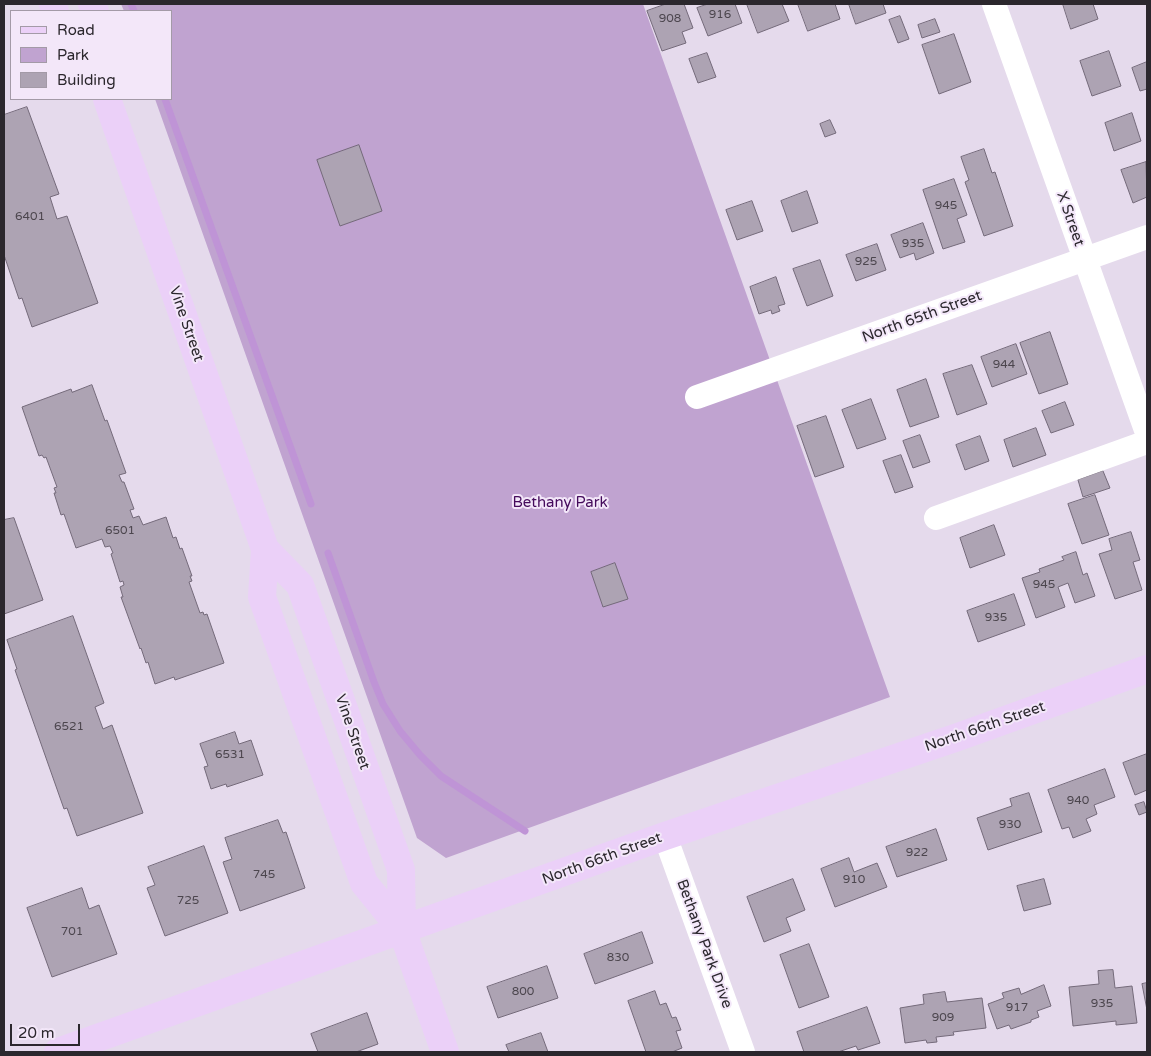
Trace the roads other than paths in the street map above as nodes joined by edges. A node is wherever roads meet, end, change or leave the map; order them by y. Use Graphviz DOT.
graph roads {
  1 [pos="994,4"];
  2 [pos="107,100"];
  3 [pos="1147,237"];
  4 [pos="1084,259"];
  5 [pos="697,397"];
  6 [pos="1147,433"];
  7 [pos="1147,442"];
  8 [pos="936,518"];
  9 [pos="265,549"];
  10 [pos="1147,669"];
  11 [pos="665,836"];
  12 [pos="402,930"];
  13 [pos="71,1050"];
  14 [pos="444,1052"];
  15 [pos="743,1052"];
  1 -- 4 [label="street, X Street"];
  2 -- 9 [label="main road, Vine Street"];
  3 -- 4 [label="street, North 65th Street"];
  4 -- 5 [label="street, North 65th Street"];
  4 -- 6 [label="street, X Street"];
  7 -- 8 [label="street"];
  9 -- 12 [label="main road, Vine Street"];
  9 -- 12 [label="main road, Vine Street"];
  10 -- 11 [label="main road, North 66th Street"];
  11 -- 12 [label="main road, North 66th Street"];
  11 -- 15 [label="street, Bethany Park Drive"];
  12 -- 13 [label="main road, North 66th Street"];
  12 -- 14 [label="main road, Vine Street"];
}
